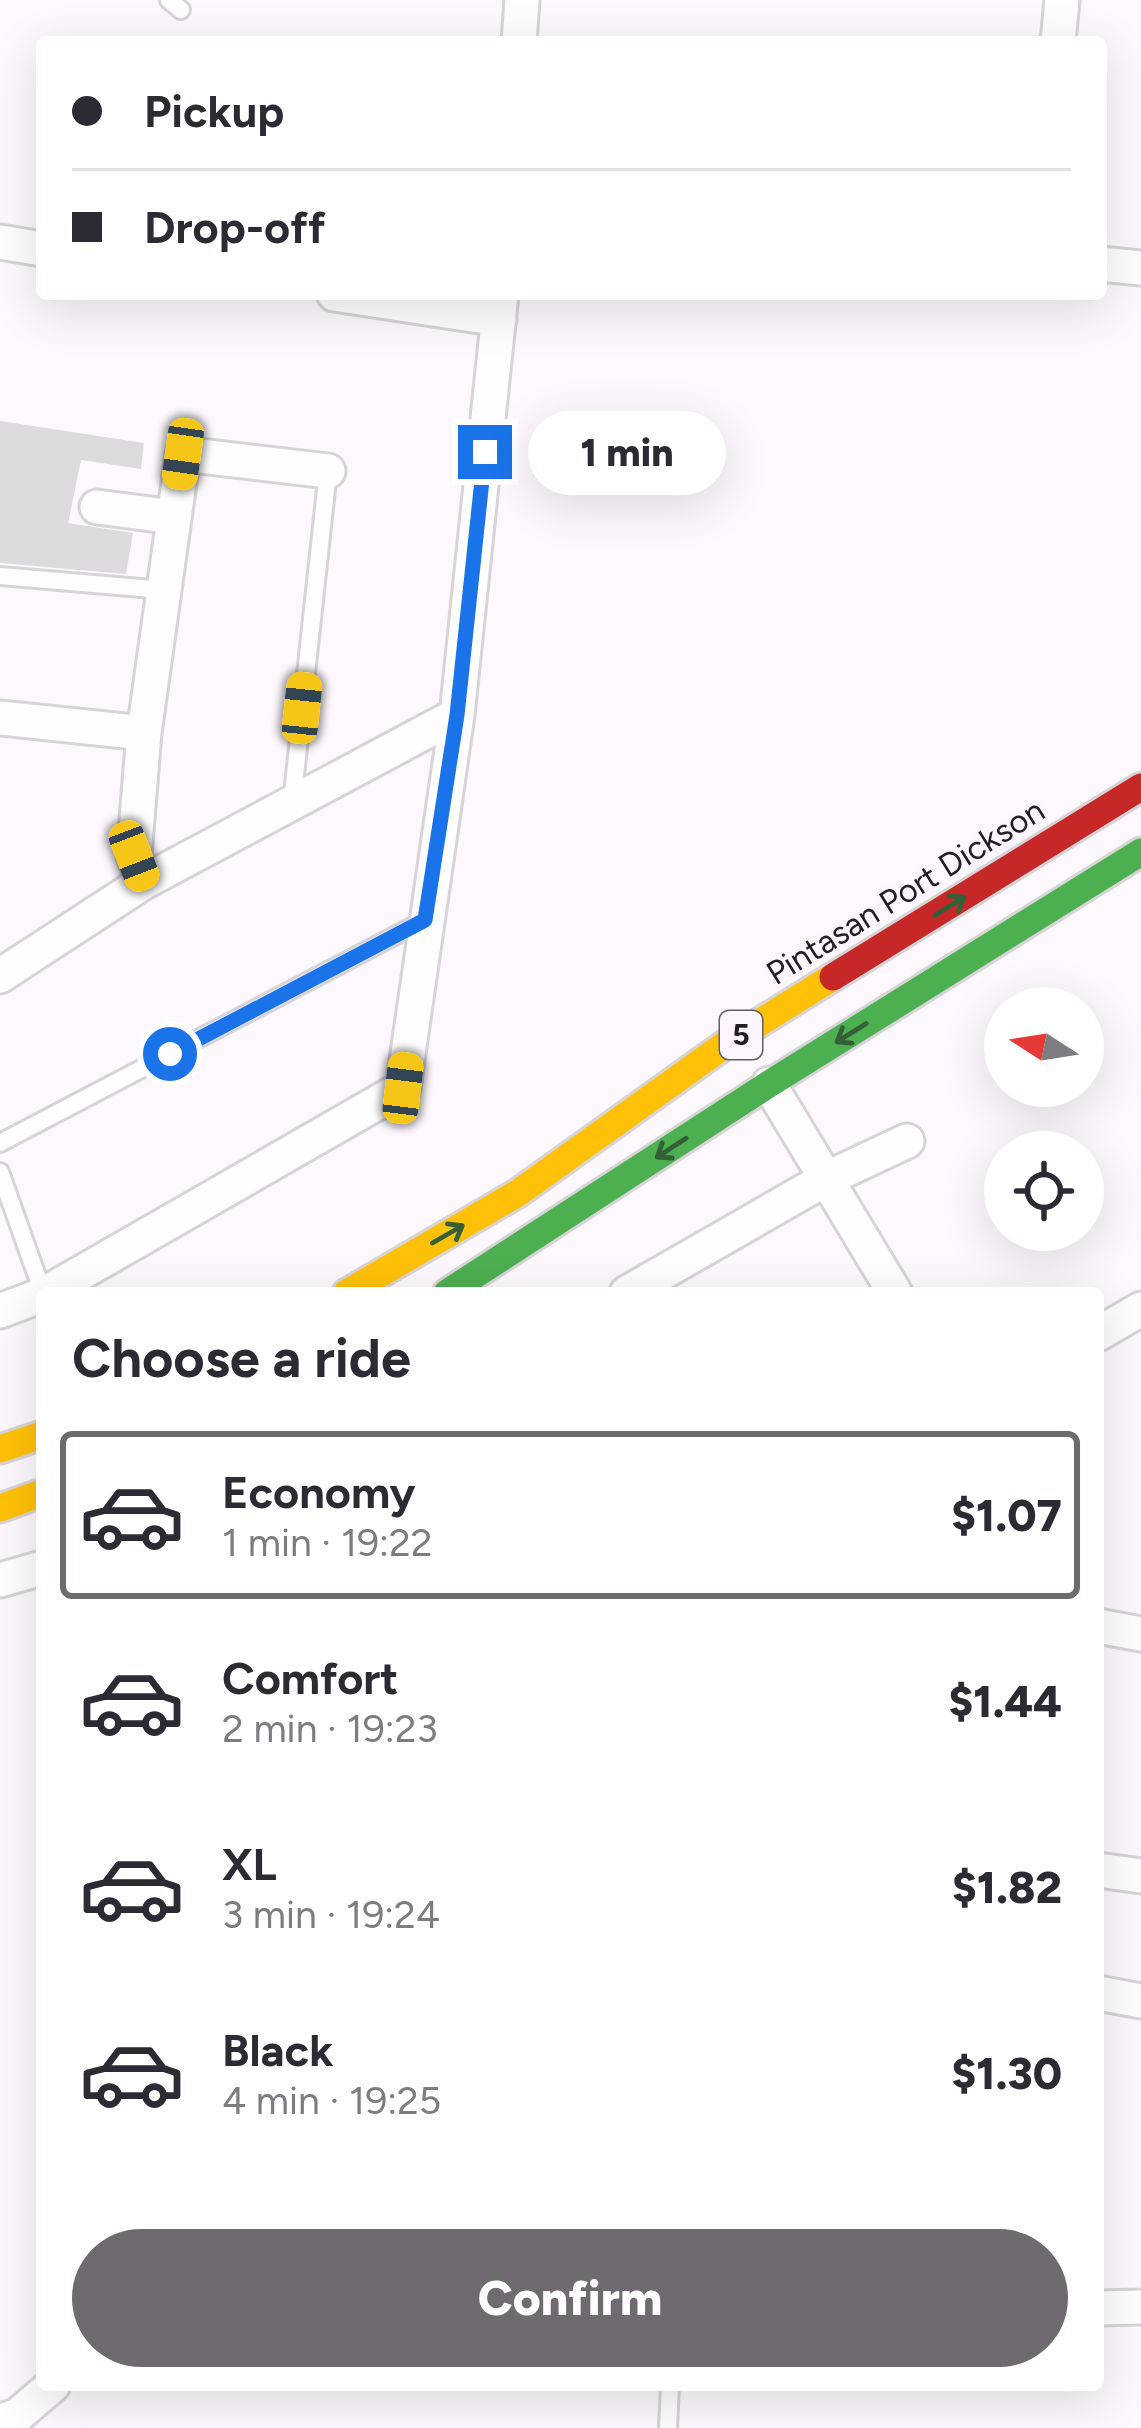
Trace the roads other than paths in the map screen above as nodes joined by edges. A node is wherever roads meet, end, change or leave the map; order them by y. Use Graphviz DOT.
graph roads {
  1 [pos="522,0"];
  2 [pos="1063,0"];
  3 [pos="519,36"];
  4 [pos="1059,36"];
  5 [pos="0,242"];
  6 [pos="36,248"];
  7 [pos="1107,265"];
  8 [pos="1141,268"];
  9 [pos="411,300"];
  10 [pos="500,307"];
  11 [pos="328,471"];
  12 [pos="97,507"];
  13 [pos="174,517"];
  14 [pos="0,575"];
  15 [pos="164,590"];
  16 [pos="457,715"];
  17 [pos="0,718"];
  18 [pos="144,733"];
  19 [pos="1141,787"];
  20 [pos="292,803"];
  21 [pos="1141,852"];
  22 [pos="144,882"];
  23 [pos="425,920"];
  24 [pos="901,938"];
  25 [pos="0,976"];
  26 [pos="768,1062"];
  27 [pos="907,1141"];
  28 [pos="0,1143"];
  29 [pos="0,1172"];
  30 [pos="824,1180"];
  31 [pos="518,1193"];
  32 [pos="41,1287"];
  33 [pos="56,1287"];
  34 [pos="357,1287"];
  35 [pos="455,1287"];
  36 [pos="637,1287"];
  37 [pos="891,1287"];
  38 [pos="36,1297"];
  39 [pos="1141,1309"];
  40 [pos="0,1311"];
  41 [pos="1104,1331"];
  42 [pos="36,1437"];
  43 [pos="0,1449"];
  44 [pos="36,1494"];
  45 [pos="0,1508"];
  46 [pos="36,1570"];
  47 [pos="0,1580"];
  48 [pos="1104,1627"];
  49 [pos="1141,1634"];
  50 [pos="1104,1871"];
  51 [pos="1141,1876"];
  52 [pos="1104,1994"];
  53 [pos="1141,2001"];
  54 [pos="1141,2307"];
  55 [pos="1104,2308"];
  56 [pos="46,2391"];
  57 [pos="670,2391"];
  58 [pos="0,2422"];
  59 [pos="668,2428"];
  1 -- 3 [label="street"];
  2 -- 4 [label="street"];
  5 -- 6 [label="street"];
  7 -- 8 [label="street"];
  9 -- 10 [label="street"];
  10 -- 16 [label="street"];
  11 -- 13 [label="street"];
  11 -- 20 [label="lane"];
  12 -- 13 [label="street"];
  13 -- 15 [label="street"];
  14 -- 15 [label="lane"];
  15 -- 18 [label="street"];
  16 -- 20 [label="street"];
  16 -- 23 [label="street"];
  17 -- 18 [label="street"];
  18 -- 22 [label="street"];
  24 -- 19 [label="highway, Pintasan Port Dickson / 5, one-way"];
  20 -- 22 [label="street"];
  21 -- 26 [label="highway, 5, one-way"];
  22 -- 25 [label="street"];
  23 -- 28 [label="lane"];
  23 -- 33 [label="street"];
  24 -- 26 [label="highway"];
  24 -- 31 [label="highway, Pintasan Port Dickson / 5"];
  26 -- 30 [label="street"];
  26 -- 31 [label="highway"];
  26 -- 35 [label="highway, 5, one-way"];
  27 -- 30 [label="street"];
  29 -- 32 [label="lane"];
  30 -- 36 [label="street"];
  30 -- 37 [label="street"];
  34 -- 31 [label="highway, Pintasan Port Dickson / 5, one-way"];
  38 -- 40 [label="street"];
  39 -- 41 [label="street"];
  42 -- 43 [label="highway"];
  44 -- 45 [label="highway"];
  46 -- 47 [label="street"];
  48 -- 49 [label="street"];
  50 -- 51 [label="street"];
  52 -- 53 [label="street"];
  54 -- 55 [label="street"];
  56 -- 58 [label="street"];
  57 -- 59 [label="lane"];
}
